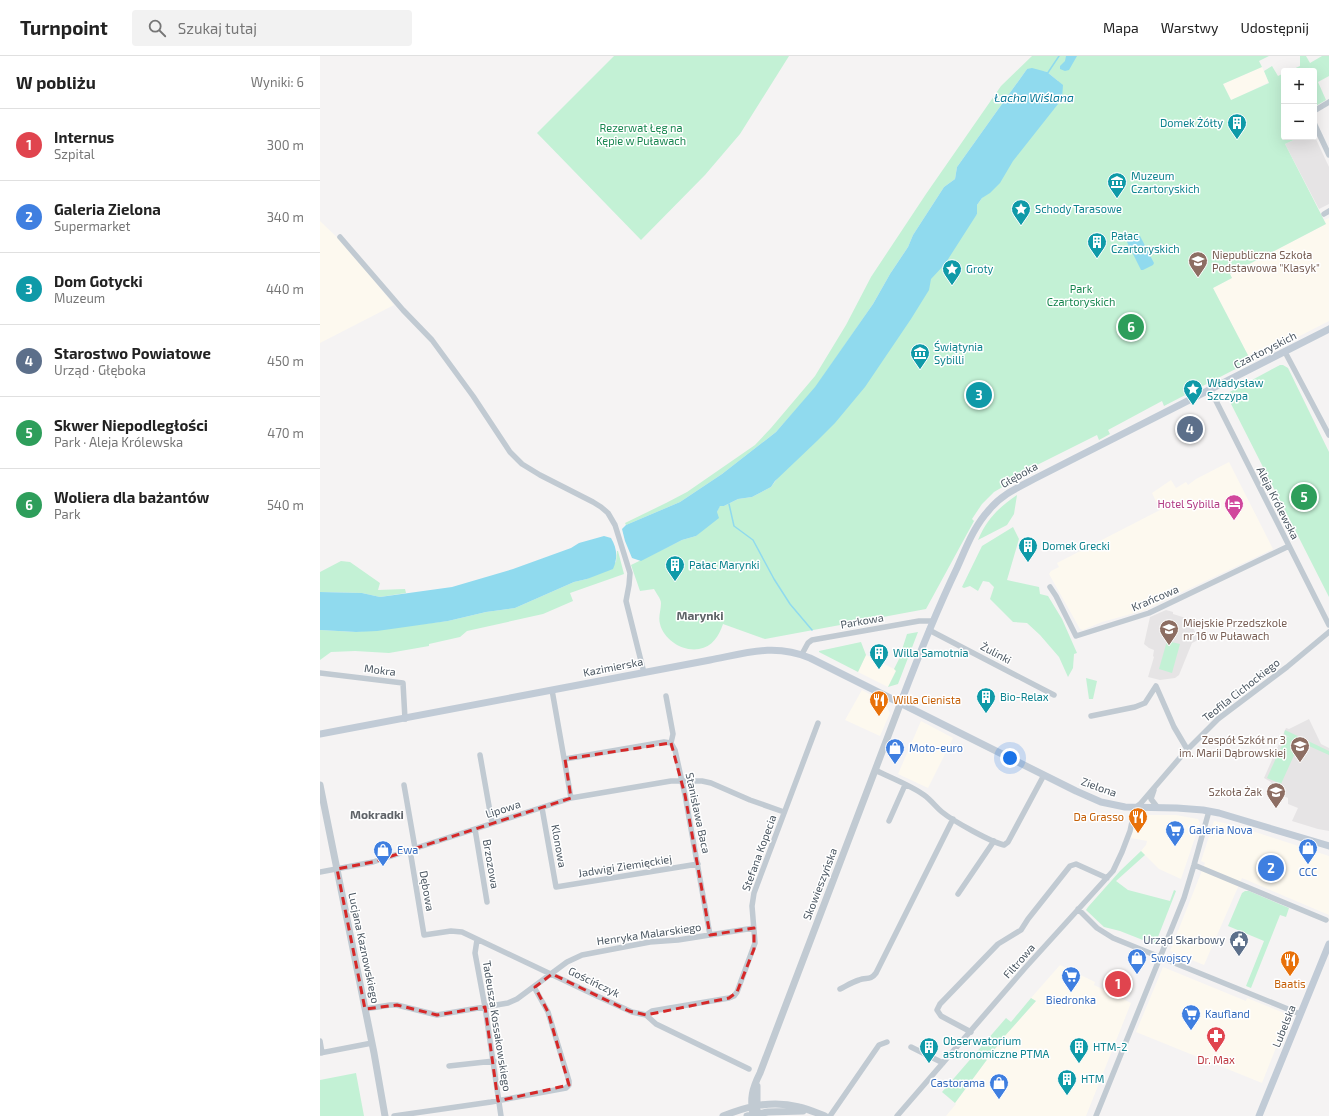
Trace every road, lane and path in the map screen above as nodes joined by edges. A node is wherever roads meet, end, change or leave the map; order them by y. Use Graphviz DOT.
graph roads {
  1 [pos="1329,102"];
  2 [pos="1317,109"];
  3 [pos="1317,129"];
  4 [pos="1329,155"];
  5 [pos="340,237"];
  6 [pos="1329,329"];
  7 [pos="1285,352"];
  8 [pos="1210,389"];
  9 [pos="1329,435"];
  10 [pos="1289,546"];
  11 [pos="1050,587"];
  12 [pos="932,621"];
  13 [pos="1329,625"];
  14 [pos="929,630"];
  15 [pos="1329,632"];
  16 [pos="802,654"];
  17 [pos="320,673"];
  18 [pos="644,673"];
  19 [pos="552,690"];
  20 [pos="1054,695"];
  21 [pos="666,696"];
  22 [pos="901,702"];
  23 [pos="1091,716"];
  24 [pos="404,719"];
  25 [pos="818,723"];
  26 [pos="320,734"];
  27 [pos="671,743"];
  28 [pos="1187,749"];
  29 [pos="480,755"];
  30 [pos="565,759"];
  31 [pos="875,770"];
  32 [pos="1044,775"];
  33 [pos="681,780"];
  34 [pos="404,784"];
  35 [pos="320,785"];
  36 [pos="905,785"];
  37 [pos="1154,788"];
  38 [pos="571,798"];
  39 [pos="542,808"];
  40 [pos="1135,808"];
  41 [pos="1158,808"];
  42 [pos="1209,811"];
  43 [pos="784,812"];
  44 [pos="953,819"];
  45 [pos="889,821"];
  46 [pos="492,823"];
  47 [pos="475,829"];
  48 [pos="1307,839"];
  49 [pos="994,841"];
  50 [pos="1329,842"];
  51 [pos="1329,846"];
  52 [pos="412,849"];
  53 [pos="698,864"];
  54 [pos="1194,866"];
  55 [pos="337,869"];
  56 [pos="320,872"];
  57 [pos="1107,878"];
  58 [pos="556,887"];
  59 [pos="958,894"];
  60 [pos="487,902"];
  61 [pos="1078,909"];
  62 [pos="1323,919"];
  63 [pos="754,928"];
  64 [pos="424,935"];
  65 [pos="710,935"];
  66 [pos="477,940"];
  67 [pos="1329,944"];
  68 [pos="1160,957"];
  69 [pos="552,974"];
  70 [pos="534,987"];
  71 [pos="840,989"];
  72 [pos="485,1007"];
  73 [pos="365,1009"];
  74 [pos="1300,1014"];
  75 [pos="646,1015"];
  76 [pos="971,1032"];
  77 [pos="320,1042"];
  78 [pos="887,1042"];
  79 [pos="372,1043"];
  80 [pos="911,1047"];
  81 [pos="321,1053"];
  82 [pos="494,1061"];
  83 [pos="943,1063"];
  84 [pos="449,1066"];
  85 [pos="750,1068"];
  86 [pos="498,1100"];
  87 [pos="754,1105"];
  88 [pos="811,1111"];
  89 [pos="754,1115"];
  90 [pos="385,1116"];
  91 [pos="394,1116"];
  92 [pos="501,1116"];
  93 [pos="723,1116"];
  94 [pos="826,1116"];
  95 [pos="830,1116"];
  96 [pos="897,1116"];
  97 [pos="1096,1116"];
  98 [pos="1259,1116"];
  1 -- 2 [label="street"];
  3 -- 4 [label="street"];
  5 -- 18 [label="street"];
  6 -- 7 [label="main road, Czartoryskich"];
  7 -- 8 [label="main road, Czartoryskich"];
  7 -- 9 [label="street"];
  8 -- 10 [label="street, Aleja Królewska"];
  8 -- 12 [label="main road, Głęboka"];
  10 -- 11 [label="street, Krańcowa"];
  10 -- 13 [label="street, Aleja Królewska"];
  12 -- 14 [label="main road, Głęboka"];
  12 -- 16 [label="street, Parkowa"];
  14 -- 20 [label="street, Żulinki"];
  14 -- 22 [label="main road, Głęboka"];
  15 -- 28 [label="street, Teofila Cichockiego"];
  16 -- 18 [label="main road, Kazimierska"];
  16 -- 22 [label="main road, Kazimierska"];
  17 -- 24 [label="street, Mokra"];
  18 -- 19 [label="main road, Kazimierska"];
  19 -- 24 [label="main road, Kazimierska"];
  19 -- 30 [label="street"];
  21 -- 27 [label="street, Stanisława Baca"];
  22 -- 31 [label="street, Skowieszyńska"];
  22 -- 32 [label="main road, Zielona"];
  23 -- 28 [label="street"];
  24 -- 26 [label="main road, Kazimierska"];
  25 -- 43 [label="street, Stefana Kopecia"];
  27 -- 30 [label="street"];
  27 -- 33 [label="street, Stanisława Baca"];
  28 -- 37 [label="street, Teofila Cichockiego"];
  29 -- 46 [label="street"];
  30 -- 38 [label="street"];
  31 -- 36 [label="street"];
  31 -- 87 [label="street, Skowieszyńska"];
  32 -- 40 [label="main road, Zielona"];
  32 -- 49 [label="street"];
  33 -- 38 [label="street, Lipowa"];
  33 -- 43 [label="street, Lipowa"];
  33 -- 53 [label="street, Stanisława Baca"];
  34 -- 52 [label="street, Dębowa"];
  35 -- 55 [label="street, Lucjana Kaznowskiego"];
  36 -- 44 [label="street"];
  36 -- 45 [label="street"];
  37 -- 40 [label="street, Teofila Cichockiego"];
  37 -- 41 [label="street"];
  38 -- 39 [label="street, Lipowa"];
  39 -- 46 [label="street, Lipowa"];
  39 -- 58 [label="street, Klonowa"];
  40 -- 41 [label="main road, Zielona"];
  40 -- 57 [label="street, Filtrowa"];
  41 -- 42 [label="main road, Zielona"];
  42 -- 48 [label="main road, Zielona"];
  42 -- 54 [label="street"];
  43 -- 63 [label="street, Stefana Kopecia"];
  44 -- 49 [label="street"];
  44 -- 71 [label="street"];
  46 -- 47 [label="street, Lipowa"];
  47 -- 52 [label="street, Lipowa"];
  47 -- 60 [label="street, Brzozowa"];
  48 -- 50 [label="main road, Zielona"];
  48 -- 51 [label="main road, Zielona"];
  49 -- 59 [label="street"];
  52 -- 55 [label="street, Lipowa"];
  52 -- 64 [label="street, Dębowa"];
  53 -- 58 [label="street, Jadwigi Ziemięckiej"];
  53 -- 65 [label="street, Stanisława Baca"];
  54 -- 62 [label="street"];
  54 -- 68 [label="street"];
  55 -- 56 [label="street, Lipowa"];
  55 -- 73 [label="street, Lucjana Kaznowskiego"];
  57 -- 61 [label="street, Filtrowa"];
  57 -- 76 [label="street"];
  61 -- 68 [label="street"];
  61 -- 76 [label="street, Filtrowa"];
  63 -- 65 [label="street, Henryka Malarskiego"];
  63 -- 75 [label="street, Stefana Kopecia"];
  64 -- 66 [label="street, Gościńczyk"];
  65 -- 69 [label="street, Henryka Malarskiego"];
  66 -- 69 [label="street, Gościńczyk"];
  66 -- 72 [label="street, Tadeusza Kossakowskiego"];
  67 -- 74 [label="main road, Lubelska"];
  68 -- 74 [label="street"];
  68 -- 97 [label="street"];
  69 -- 70 [label="street, Henryka Malarskiego"];
  69 -- 75 [label="street, Gościńczyk"];
  70 -- 72 [label="street, Henryka Malarskiego"];
  70 -- 86 [label="street"];
  72 -- 73 [label="street, Henryka Malarskiego"];
  72 -- 82 [label="street, Tadeusza Kossakowskiego"];
  73 -- 79 [label="street, Lucjana Kaznowskiego"];
  74 -- 98 [label="main road, Lubelska"];
  75 -- 85 [label="street, Gościńczyk"];
  76 -- 83 [label="street, Filtrowa"];
  77 -- 81 [label="street"];
  78 -- 95 [label="street"];
  79 -- 81 [label="street"];
  79 -- 90 [label="street, Lucjana Kaznowskiego"];
  80 -- 83 [label="street"];
  82 -- 84 [label="street"];
  82 -- 86 [label="street, Tadeusza Kossakowskiego"];
  83 -- 96 [label="street, Filtrowa"];
  86 -- 91 [label="street"];
  86 -- 92 [label="street, Tadeusza Kossakowskiego"];
  87 -- 88 [label="street"];
  87 -- 89 [label="street, Skowieszyńska"];
  87 -- 93 [label="street"];
  88 -- 89 [label="street"];
  88 -- 94 [label="street"];
}
